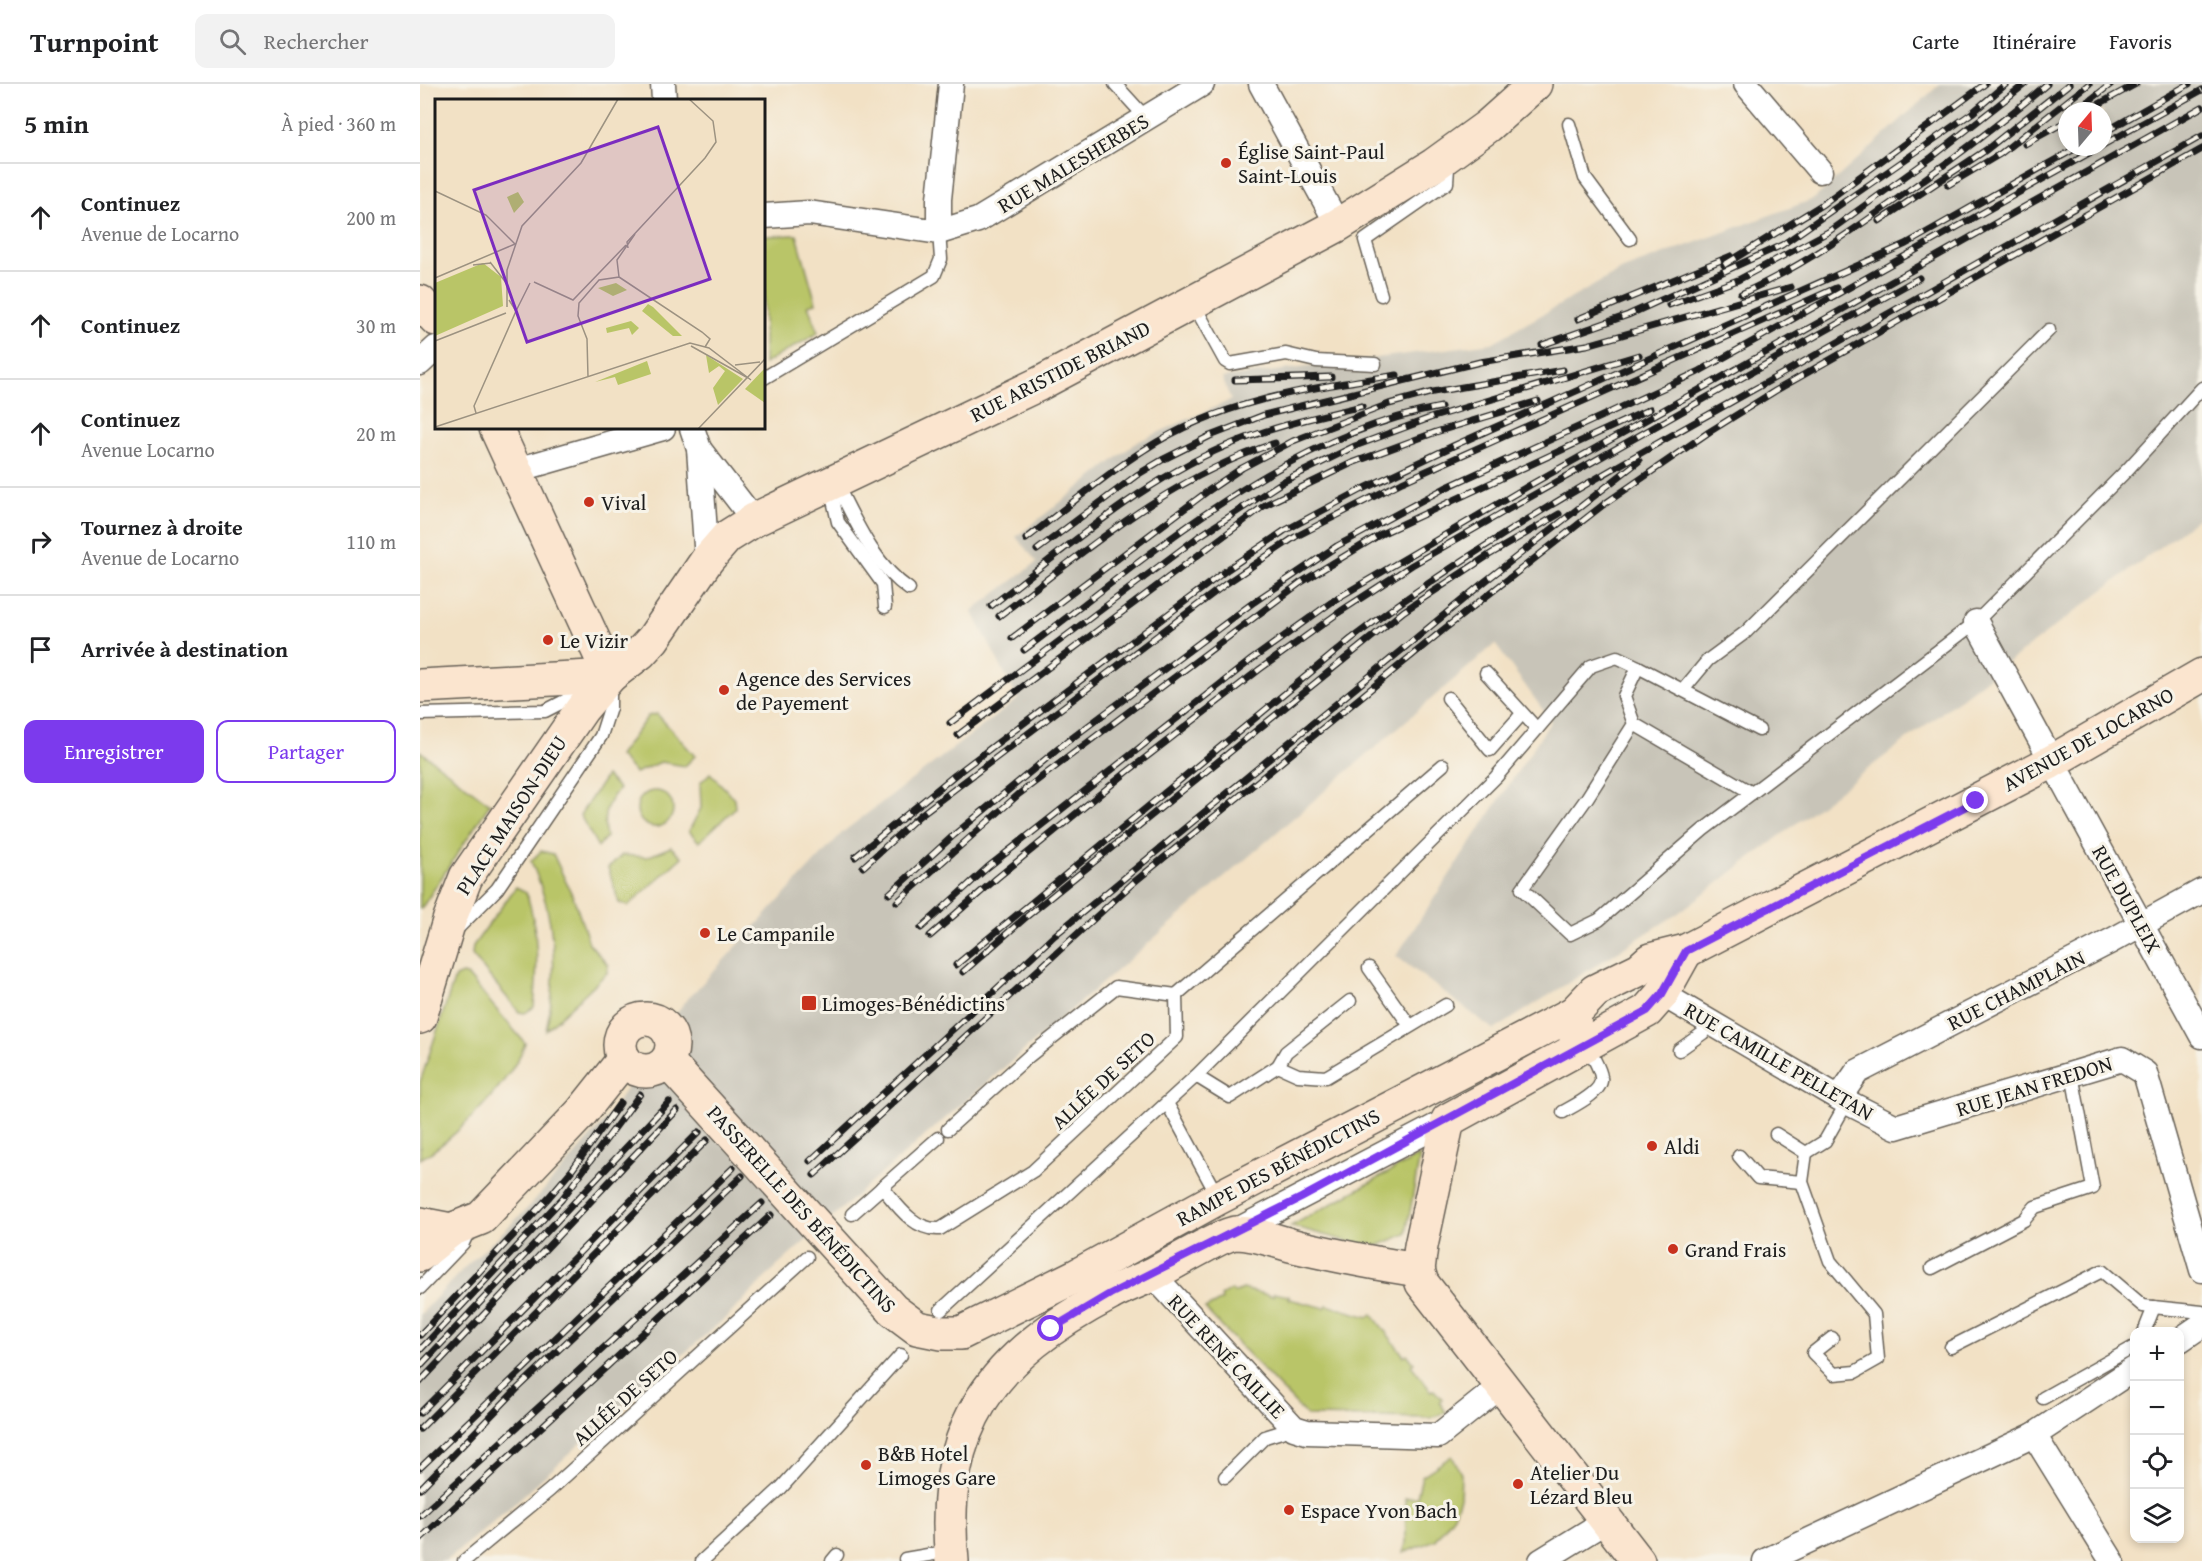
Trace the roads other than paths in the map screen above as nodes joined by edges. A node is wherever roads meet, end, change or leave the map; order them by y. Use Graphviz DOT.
graph roads {
  1 [pos="663,84"];
  2 [pos="951,84"];
  3 [pos="1115,84"];
  4 [pos="1202,84"];
  5 [pos="1261,84"];
  6 [pos="1746,84"];
  7 [pos="1538,89"];
  8 [pos="664,99"];
  9 [pos="1147,119"];
  10 [pos="1569,124"];
  11 [pos="1820,171"];
  12 [pos="765,216"];
  13 [pos="939,232"];
  14 [pos="1352,232"];
  15 [pos="1630,239"];
  16 [pos="1381,295"];
  17 [pos="420,302"];
  18 [pos="1193,302"];
  19 [pos="435,318"];
  20 [pos="2049,330"];
  21 [pos="435,349"];
  22 [pos="420,363"];
  23 [pos="1375,364"];
  24 [pos="765,377"];
  25 [pos="2202,388"];
  26 [pos="496,429"];
  27 [pos="660,429"];
  28 [pos="695,438"];
  29 [pos="517,470"];
  30 [pos="833,484"];
  31 [pos="754,520"];
  32 [pos="707,560"];
  33 [pos="909,589"];
  34 [pos="885,607"];
  35 [pos="1976,622"];
  36 [pos="1638,667"];
  37 [pos="1486,673"];
  38 [pos="2202,675"];
  39 [pos="610,676"];
  40 [pos="420,686"];
  41 [pos="1683,690"];
  42 [pos="1448,698"];
  43 [pos="420,714"];
  44 [pos="1521,715"];
  45 [pos="1634,724"];
  46 [pos="1537,729"];
  47 [pos="1759,730"];
  48 [pos="2051,762"];
  49 [pos="1443,765"];
  50 [pos="1752,793"];
  51 [pos="2202,891"];
  52 [pos="2141,925"];
  53 [pos="1686,951"];
  54 [pos="1369,968"];
  55 [pos="1640,969"];
  56 [pos="422,988"];
  57 [pos="1662,994"];
  58 [pos="1176,995"];
  59 [pos="1350,1001"];
  60 [pos="1446,1005"];
  61 [pos="1574,1013"];
  62 [pos="1711,1022"];
  63 [pos="1410,1026"];
  64 [pos="2202,1036"];
  65 [pos="1588,1044"];
  66 [pos="1679,1050"];
  67 [pos="624,1059"];
  68 [pos="667,1061"];
  69 [pos="1278,1066"];
  70 [pos="2072,1074"];
  71 [pos="1196,1076"];
  72 [pos="1843,1100"];
  73 [pos="1167,1103"];
  74 [pos="1563,1112"];
  75 [pos="1448,1120"];
  76 [pos="1896,1128"];
  77 [pos="948,1129"];
  78 [pos="1776,1134"];
  79 [pos="938,1138"];
  80 [pos="1806,1153"];
  81 [pos="1739,1156"];
  82 [pos="1802,1182"];
  83 [pos="882,1187"];
  84 [pos="1218,1198"];
  85 [pos="852,1214"];
  86 [pos="441,1226"];
  87 [pos="1234,1232"];
  88 [pos="420,1253"];
  89 [pos="807,1257"];
  90 [pos="1932,1268"];
  91 [pos="2202,1269"];
  92 [pos="1418,1270"];
  93 [pos="1153,1275"];
  94 [pos="420,1288"];
  95 [pos="2154,1307"];
  96 [pos="941,1310"];
  97 [pos="2202,1312"];
  98 [pos="984,1323"];
  99 [pos="2202,1325"];
  100 [pos="2146,1327"];
  101 [pos="2184,1337"];
  102 [pos="1832,1338"];
  103 [pos="1951,1347"];
  104 [pos="2130,1349"];
  105 [pos="901,1355"];
  106 [pos="2130,1373"];
  107 [pos="1502,1385"];
  108 [pos="2043,1398"];
  109 [pos="1294,1428"];
  110 [pos="2034,1436"];
  111 [pos="1225,1478"];
  112 [pos="1606,1521"];
  113 [pos="951,1556"];
  114 [pos="905,1559"];
  115 [pos="464,1561"];
  116 [pos="702,1561"];
  117 [pos="1541,1561"];
  118 [pos="1638,1561"];
  119 [pos="1765,1561"];
  120 [pos="2112,1561"];
  1 -- 8 [label="street"];
  2 -- 13 [label="street"];
  3 -- 9 [label="lane"];
  4 -- 9 [label="street, RUE MALESHERBES"];
  5 -- 14 [label="street"];
  6 -- 11 [label="street"];
  7 -- 14 [label="street, RUE ARISTIDE BRIAND"];
  9 -- 13 [label="street, RUE MALESHERBES"];
  10 -- 15 [label="lane"];
  12 -- 13 [label="street"];
  13 -- 24 [label="lane"];
  14 -- 16 [label="lane"];
  14 -- 18 [label="street, RUE ARISTIDE BRIAND"];
  17 -- 19 [label="street"];
  18 -- 23 [label="lane"];
  18 -- 30 [label="street, RUE ARISTIDE BRIAND"];
  20 -- 41 [label="lane"];
  21 -- 22 [label="street"];
  25 -- 35 [label="lane"];
  26 -- 29 [label="street"];
  27 -- 29 [label="street"];
  28 -- 31 [label="street"];
  28 -- 32 [label="street"];
  29 -- 39 [label="street"];
  30 -- 31 [label="street, RUE ARISTIDE BRIAND"];
  30 -- 33 [label="lane"];
  30 -- 34 [label="lane"];
  31 -- 32 [label="street, RUE ARISTIDE BRIAND"];
  32 -- 39 [label="street, RUE ARISTIDE BRIAND"];
  35 -- 48 [label="street, RUE DUPLEIX"];
  35 -- 50 [label="lane"];
  36 -- 41 [label="lane"];
  36 -- 45 [label="lane"];
  36 -- 46 [label="lane"];
  37 -- 44 [label="lane"];
  38 -- 48 [label="street, AVENUE DE LOCARNO"];
  39 -- 40 [label="street"];
  39 -- 43 [label="lane"];
  39 -- 56 [label="street, PLACE MAISON-DIEU"];
  41 -- 47 [label="lane"];
  42 -- 44 [label="lane"];
  44 -- 46 [label="lane"];
  45 -- 50 [label="lane"];
  45 -- 50 [label="lane"];
  46 -- 71 [label="lane"];
  48 -- 52 [label="street, RUE DUPLEIX"];
  48 -- 53 [label="street, AVENUE DE LOCARNO"];
  49 -- 58 [label="lane"];
  51 -- 52 [label="street, RUE CHAMPLAIN"];
  52 -- 64 [label="street, RUE DUPLEIX"];
  52 -- 72 [label="street, RUE CHAMPLAIN"];
  53 -- 55 [label="street, AVENUE DE LOCARNO"];
  53 -- 57 [label="street"];
  54 -- 63 [label="lane"];
  55 -- 57 [label="street"];
  55 -- 61 [label="street, RAMPE DES BÉNÉDICTINS"];
  57 -- 62 [label="street, RUE CAMILLE PELLETAN"];
  57 -- 65 [label="street"];
  58 -- 77 [label="lane"];
  58 -- 83 [label="lane, ALLÉE DE SETO"];
  59 -- 69 [label="lane"];
  60 -- 63 [label="lane"];
  61 -- 65 [label="street"];
  61 -- 84 [label="street, RAMPE DES BÉNÉDICTINS"];
  62 -- 66 [label="lane"];
  62 -- 72 [label="street, RUE CAMILLE PELLETAN"];
  63 -- 69 [label="lane"];
  65 -- 74 [label="lane"];
  65 -- 75 [label="street"];
  67 -- 68 [label="street"];
  67 -- 68 [label="street"];
  67 -- 86 [label="street"];
  68 -- 98 [label="street, PASSERELLE DES BÉNÉDICTINS"];
  69 -- 71 [label="lane"];
  70 -- 76 [label="street, RUE JEAN FREDON"];
  70 -- 90 [label="lane"];
  70 -- 91 [label="street, RUE JEAN FREDON"];
  71 -- 73 [label="lane"];
  72 -- 76 [label="street, RUE CAMILLE PELLETAN"];
  72 -- 80 [label="lane"];
  73 -- 84 [label="lane"];
  73 -- 96 [label="lane"];
  75 -- 87 [label="street"];
  75 -- 92 [label="street"];
  78 -- 80 [label="lane"];
  79 -- 83 [label="lane"];
  80 -- 82 [label="lane"];
  81 -- 82 [label="lane"];
  82 -- 102 [label="lane"];
  83 -- 85 [label="lane"];
  84 -- 98 [label="street, RAMPE DES BÉNÉDICTINS"];
  86 -- 88 [label="street"];
  86 -- 94 [label="lane"];
  87 -- 92 [label="street"];
  87 -- 93 [label="street"];
  89 -- 115 [label="lane, ALLÉE DE SETO"];
  92 -- 107 [label="street"];
  93 -- 109 [label="street, RUE RENÉ CAILLIE"];
  93 -- 113 [label="street"];
  95 -- 97 [label="lane"];
  95 -- 100 [label="lane"];
  95 -- 103 [label="lane"];
  99 -- 101 [label="street"];
  104 -- 108 [label="lane"];
  105 -- 116 [label="lane"];
  106 -- 110 [label="street"];
  107 -- 109 [label="street, RUE RENÉ CAILLIE"];
  107 -- 112 [label="street"];
  109 -- 111 [label="lane"];
  110 -- 119 [label="street"];
  110 -- 120 [label="street"];
  112 -- 117 [label="street"];
  112 -- 118 [label="street"];
  113 -- 114 [label="lane"];
}
